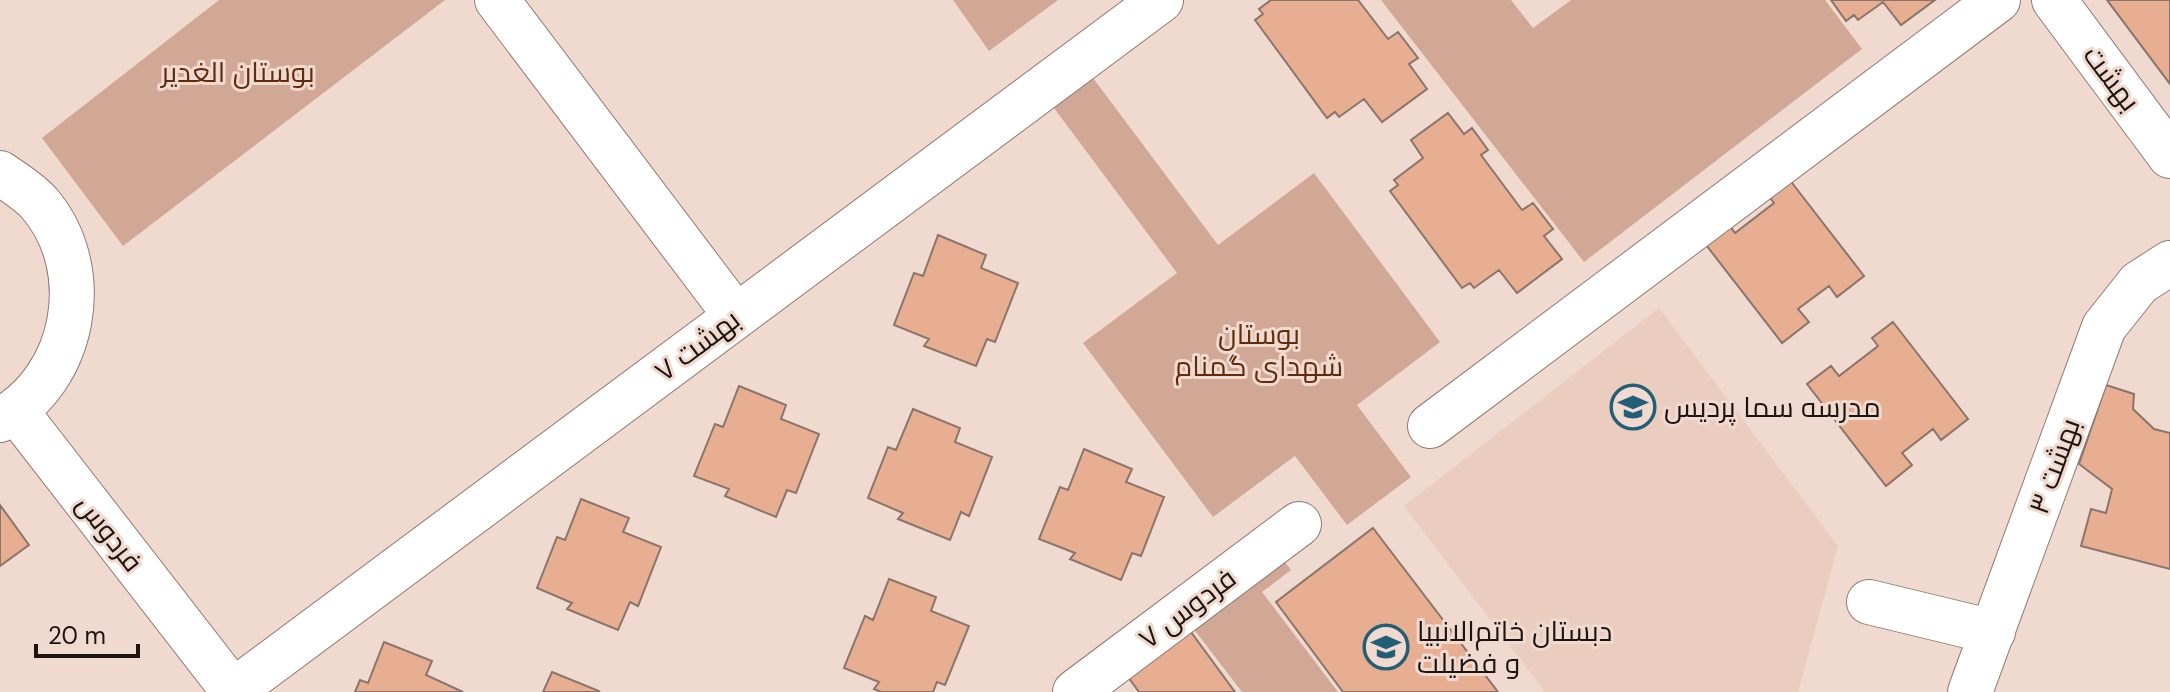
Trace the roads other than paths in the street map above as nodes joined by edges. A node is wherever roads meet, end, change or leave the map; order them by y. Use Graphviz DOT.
graph roads {
  1 [pos="497,0"];
  2 [pos="1161,0"];
  3 [pos="1998,0"];
  4 [pos="2054,0"];
  5 [pos="2170,156"];
  6 [pos="0,173"];
  7 [pos="2170,263"];
  8 [pos="736,316"];
  9 [pos="8,416"];
  10 [pos="1430,426"];
  11 [pos="1299,524"];
  12 [pos="1877,617"];
  13 [pos="1993,632"];
  14 [pos="233,691"];
  15 [pos="1075,692"];
  16 [pos="1970,692"];
  1 -- 8 [label="street"];
  2 -- 8 [label="street, بهشت ۷"];
  3 -- 10 [label="street"];
  4 -- 5 [label="street, بهشت"];
  6 -- 9 [label="street"];
  7 -- 13 [label="street, بهشت ۳"];
  8 -- 14 [label="street, بهشت ۷"];
  9 -- 14 [label="street, فردوس"];
  11 -- 15 [label="street, فردوس ۷"];
  12 -- 13 [label="street"];
  13 -- 16 [label="street, بهشت ۳"];
}
